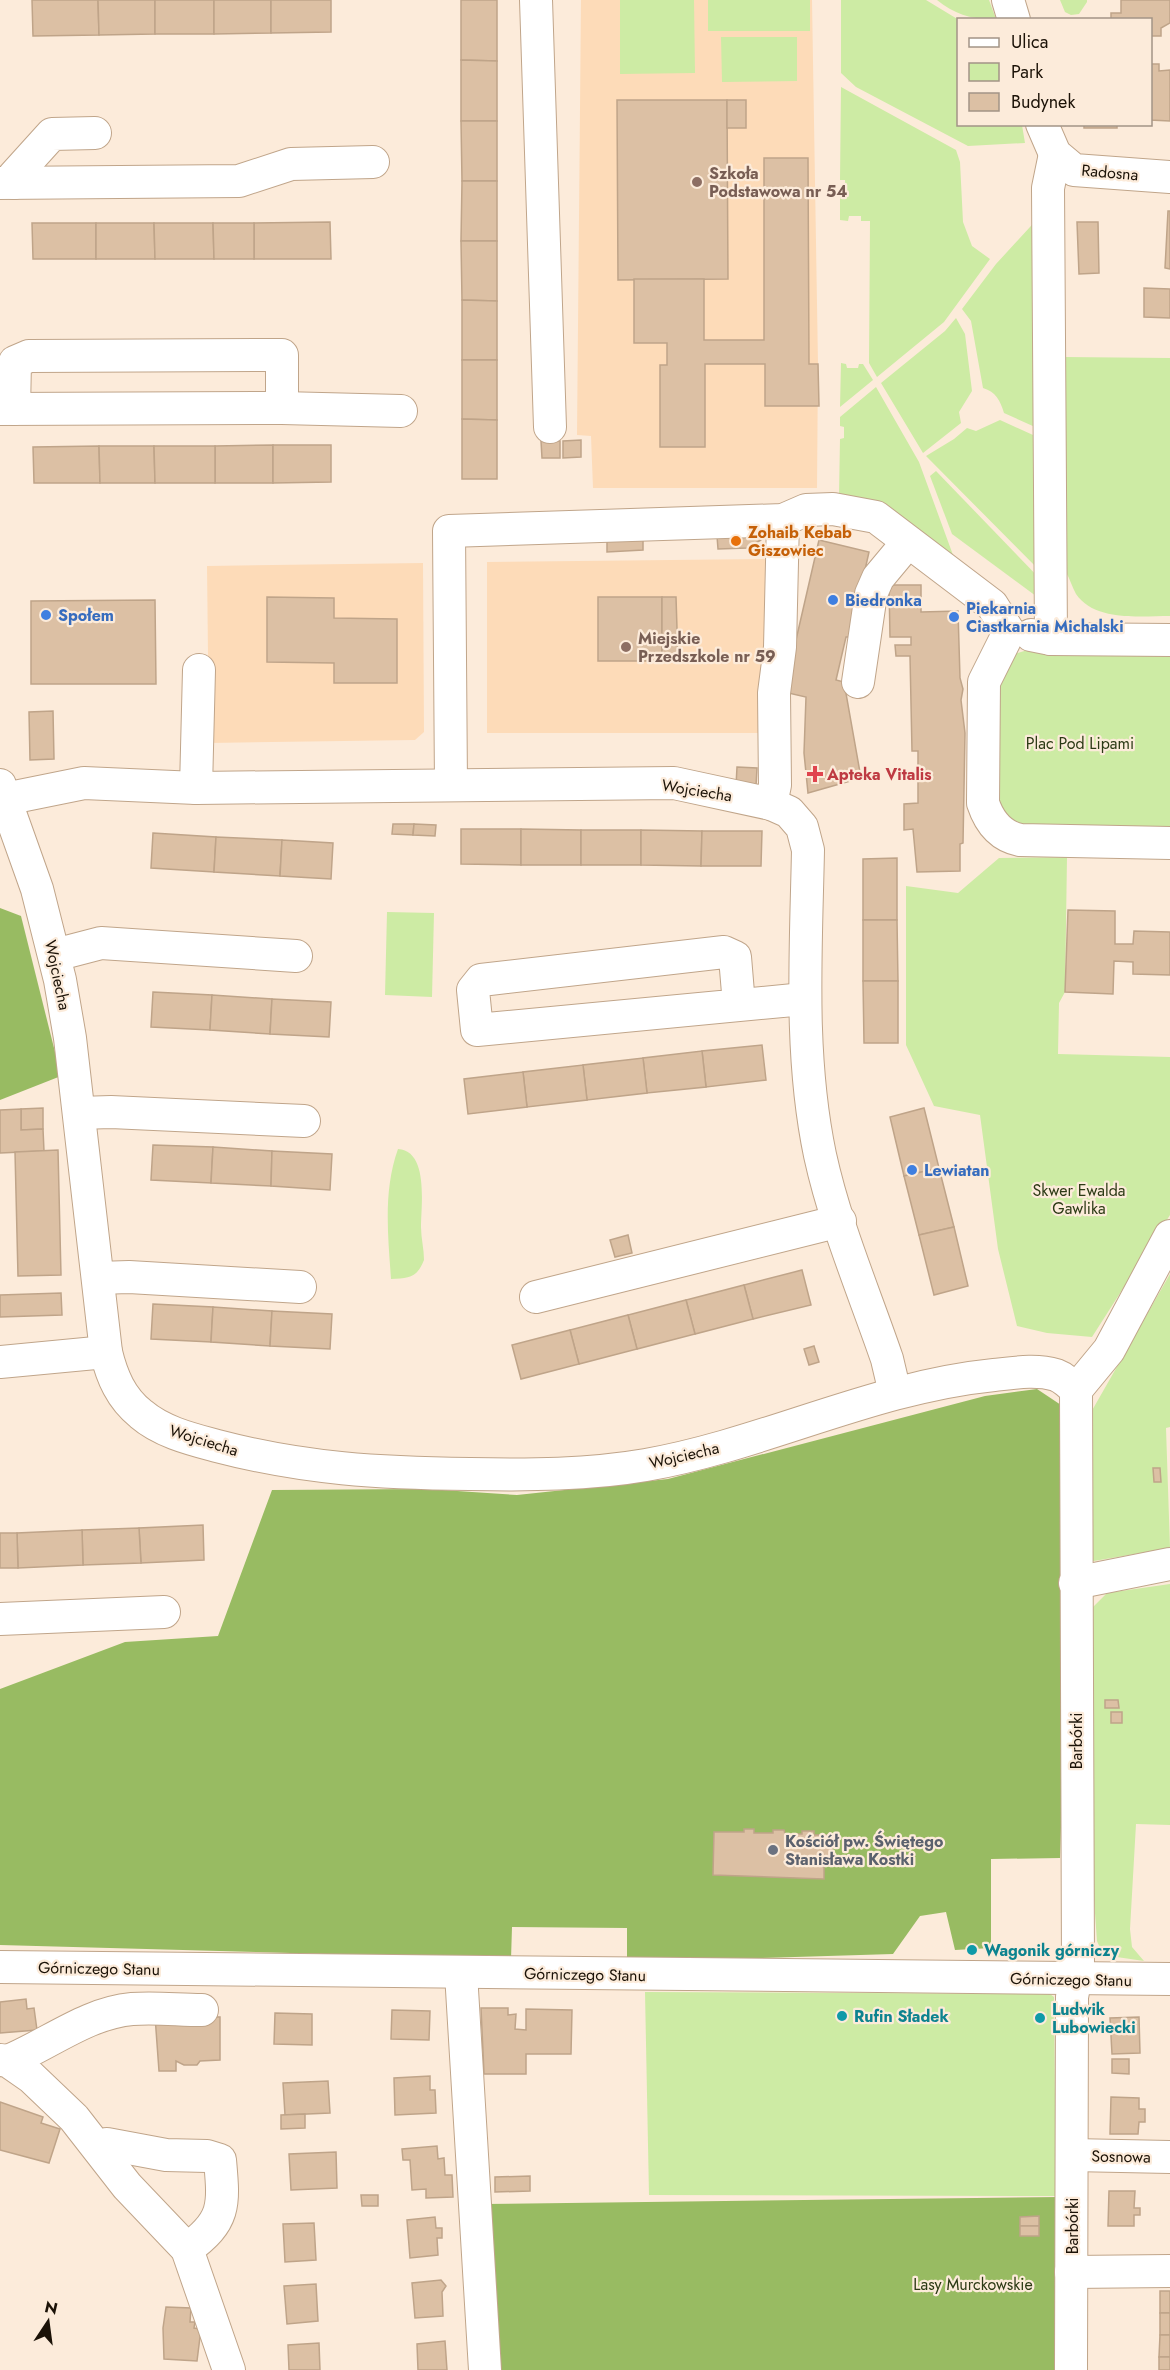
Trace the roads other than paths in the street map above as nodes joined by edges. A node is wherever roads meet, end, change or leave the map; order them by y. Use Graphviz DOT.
graph roads {
  1 [pos="536,0"];
  2 [pos="1008,0"];
  3 [pos="1013,18"];
  4 [pos="1043,126"];
  5 [pos="95,133"];
  6 [pos="1055,154"];
  7 [pos="373,162"];
  8 [pos="1170,177"];
  9 [pos="7,183"];
  10 [pos="282,408"];
  11 [pos="7,409"];
  12 [pos="401,411"];
  13 [pos="550,427"];
  14 [pos="783,520"];
  15 [pos="908,542"];
  16 [pos="1009,632"];
  17 [pos="1052,639"];
  18 [pos="1170,640"];
  19 [pos="200,670"];
  20 [pos="858,682"];
  21 [pos="451,785"];
  22 [pos="196,788"];
  23 [pos="2,792"];
  24 [pos="771,804"];
  25 [pos="1170,843"];
  26 [pos="55,955"];
  27 [pos="296,956"];
  28 [pos="804,999"];
  29 [pos="739,1005"];
  30 [pos="79,1113"];
  31 [pos="304,1121"];
  32 [pos="840,1221"];
  33 [pos="1170,1236"];
  34 [pos="98,1278"];
  35 [pos="300,1287"];
  36 [pos="536,1297"];
  37 [pos="106,1352"];
  38 [pos="0,1362"];
  39 [pos="1076,1390"];
  40 [pos="895,1393"];
  41 [pos="1170,1564"];
  42 [pos="1075,1583"];
  43 [pos="164,1612"];
  44 [pos="0,1619"];
  45 [pos="0,1967"];
  46 [pos="461,1973"];
  47 [pos="1076,1979"];
  48 [pos="1170,1979"];
  49 [pos="202,2010"];
  50 [pos="4,2060"];
  51 [pos="98,2148"];
  52 [pos="1072,2155"];
  53 [pos="1170,2157"];
  54 [pos="187,2249"];
  55 [pos="1170,2271"];
  56 [pos="1071,2272"];
  57 [pos="229,2370"];
  58 [pos="485,2370"];
  59 [pos="1071,2370"];
  1 -- 13 [label="street"];
  2 -- 3 [label="street"];
  4 -- 6 [label="street"];
  5 -- 9 [label="street"];
  6 -- 8 [label="street, Radosna"];
  6 -- 17 [label="street"];
  7 -- 9 [label="street"];
  10 -- 11 [label="street"];
  10 -- 11 [label="street"];
  10 -- 12 [label="street"];
  14 -- 15 [label="street"];
  14 -- 21 [label="street"];
  14 -- 24 [label="street"];
  15 -- 16 [label="street"];
  15 -- 20 [label="street"];
  16 -- 17 [label="street"];
  16 -- 25 [label="street"];
  17 -- 18 [label="street"];
  19 -- 22 [label="street"];
  21 -- 22 [label="street, Wojciecha"];
  21 -- 24 [label="street, Wojciecha"];
  22 -- 23 [label="street, Wojciecha"];
  23 -- 26 [label="street, Wojciecha"];
  24 -- 28 [label="street, Wojciecha"];
  26 -- 27 [label="street"];
  26 -- 30 [label="street, Wojciecha"];
  28 -- 29 [label="street"];
  28 -- 32 [label="street, Wojciecha"];
  29 -- 29 [label="street"];
  30 -- 31 [label="street"];
  30 -- 34 [label="street, Wojciecha"];
  32 -- 36 [label="street"];
  32 -- 40 [label="street, Wojciecha"];
  33 -- 39 [label="street"];
  34 -- 35 [label="street"];
  34 -- 37 [label="street, Wojciecha"];
  37 -- 38 [label="street"];
  37 -- 40 [label="street, Wojciecha"];
  39 -- 40 [label="street, Wojciecha"];
  39 -- 42 [label="street, Barbórki"];
  41 -- 42 [label="street"];
  42 -- 47 [label="street, Barbórki"];
  43 -- 44 [label="street"];
  45 -- 46 [label="street, Górniczego Stanu"];
  46 -- 47 [label="street, Górniczego Stanu"];
  46 -- 58 [label="street"];
  47 -- 48 [label="street, Górniczego Stanu"];
  47 -- 52 [label="street, Barbórki"];
  49 -- 50 [label="street"];
  50 -- 51 [label="street"];
  51 -- 54 [label="street"];
  51 -- 54 [label="street"];
  52 -- 53 [label="street, Sosnowa"];
  52 -- 56 [label="street, Barbórki"];
  54 -- 57 [label="street"];
  55 -- 56 [label="street, Barbórki"];
  56 -- 59 [label="street, Barbórki"];
}
